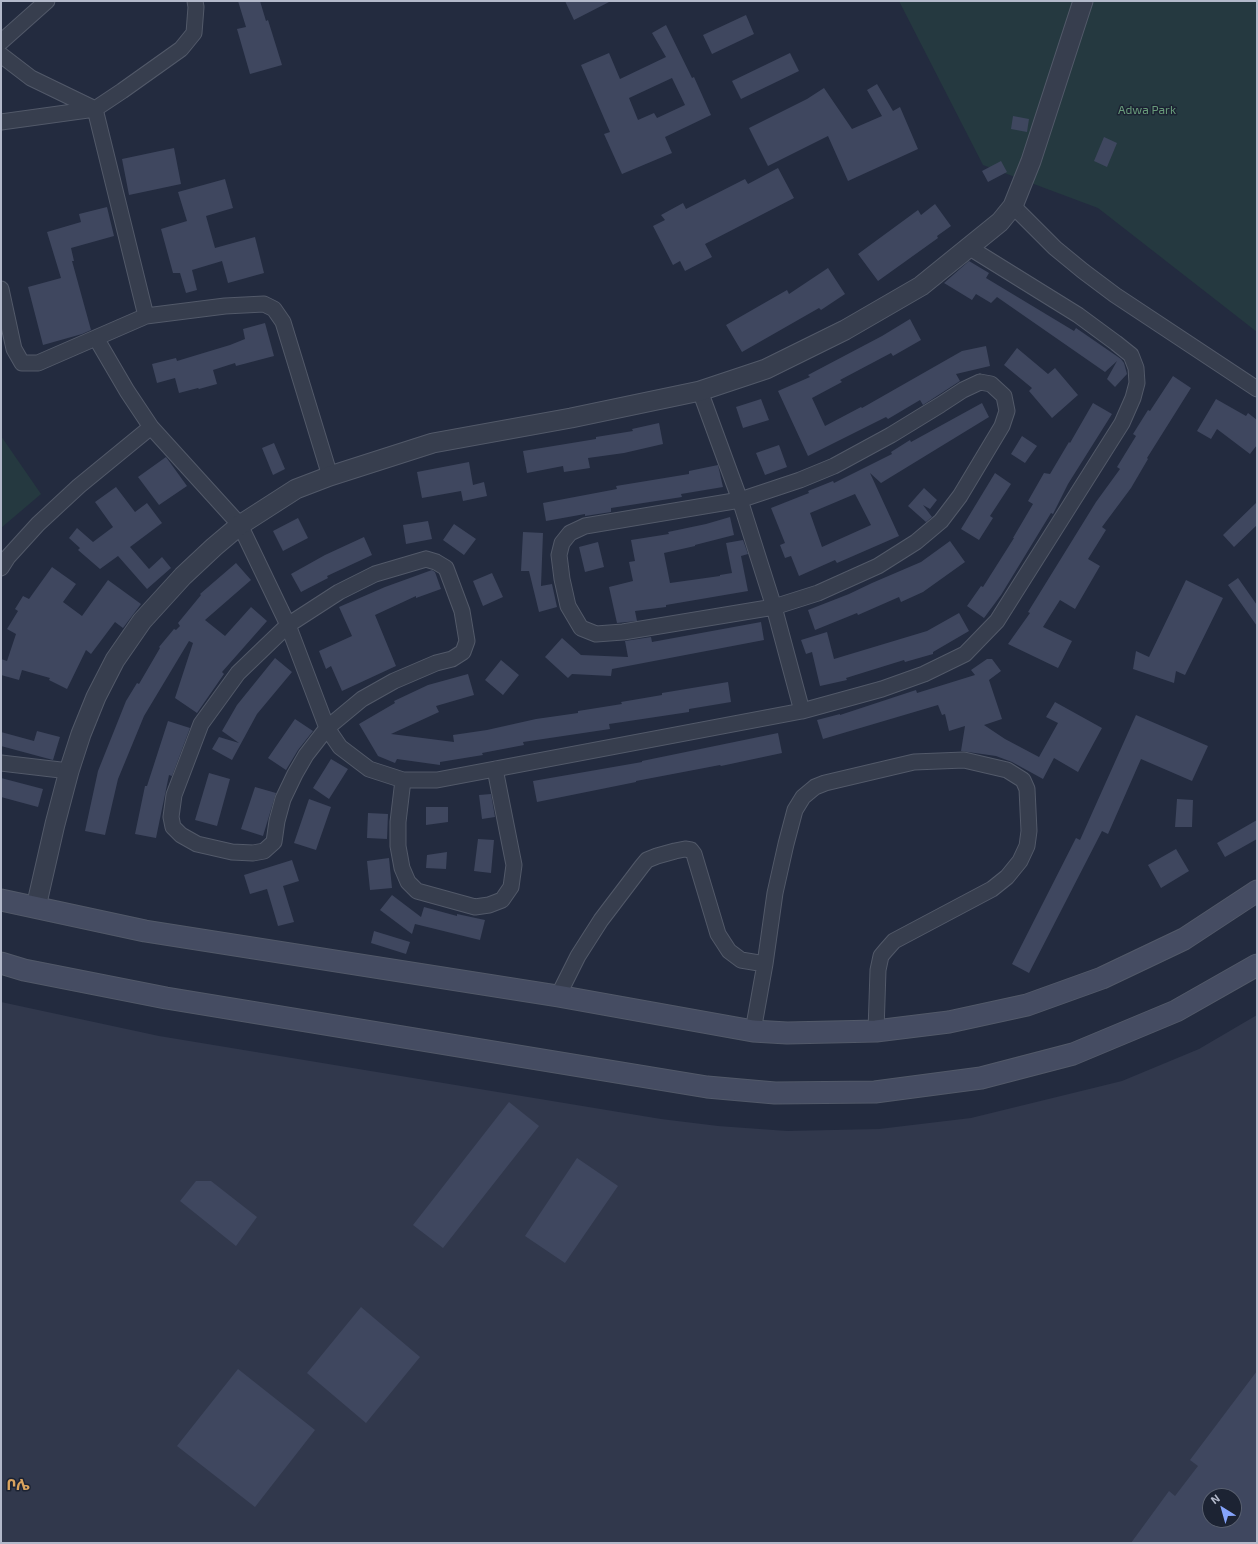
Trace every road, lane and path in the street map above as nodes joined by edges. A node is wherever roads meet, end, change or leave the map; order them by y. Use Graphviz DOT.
graph roads {
  1 [pos="47,1"];
  2 [pos="195,1"];
  3 [pos="1084,1"];
  4 [pos="1,42"];
  5 [pos="1,55"];
  6 [pos="95,109"];
  7 [pos="1,122"];
  8 [pos="1013,206"];
  9 [pos="970,248"];
  10 [pos="1,289"];
  11 [pos="146,316"];
  12 [pos="96,338"];
  13 [pos="1257,389"];
  14 [pos="700,391"];
  15 [pos="151,427"];
  16 [pos="330,476"];
  17 [pos="740,500"];
  18 [pos="240,525"];
  19 [pos="1,568"];
  20 [pos="774,607"];
  21 [pos="288,625"];
  22 [pos="802,711"];
  23 [pos="327,728"];
  24 [pos="1,763"];
  25 [pos="495,769"];
  26 [pos="69,771"];
  27 [pos="403,780"];
  28 [pos="1257,891"];
  29 [pos="1,900"];
  30 [pos="36,907"];
  31 [pos="1,963"];
  32 [pos="765,964"];
  33 [pos="1257,965"];
  34 [pos="558,996"];
  35 [pos="753,1031"];
  36 [pos="876,1031"];
  1 -- 4 [label="street"];
  2 -- 6 [label="street"];
  3 -- 8 [label="street"];
  5 -- 6 [label="street"];
  6 -- 7 [label="street"];
  6 -- 11 [label="street"];
  8 -- 9 [label="street"];
  8 -- 13 [label="street"];
  9 -- 14 [label="street"];
  9 -- 22 [label="street"];
  10 -- 12 [label="street"];
  11 -- 12 [label="street"];
  11 -- 16 [label="street"];
  12 -- 15 [label="street"];
  14 -- 16 [label="street"];
  14 -- 17 [label="street"];
  15 -- 18 [label="street"];
  15 -- 19 [label="street"];
  16 -- 18 [label="street"];
  17 -- 20 [label="street"];
  17 -- 20 [label="street"];
  17 -- 20 [label="street"];
  18 -- 21 [label="street"];
  18 -- 26 [label="street"];
  20 -- 22 [label="street"];
  21 -- 23 [label="street"];
  21 -- 23 [label="street"];
  21 -- 23 [label="street"];
  22 -- 25 [label="street"];
  23 -- 27 [label="street"];
  24 -- 26 [label="street"];
  25 -- 27 [label="street"];
  25 -- 27 [label="street"];
  26 -- 30 [label="street"];
  28 -- 36 [label="main road"];
  29 -- 30 [label="main road"];
  30 -- 34 [label="main road"];
  31 -- 33 [label="main road"];
  32 -- 34 [label="street"];
  32 -- 35 [label="street"];
  32 -- 36 [label="street"];
  34 -- 35 [label="main road"];
  35 -- 36 [label="main road"];
}
